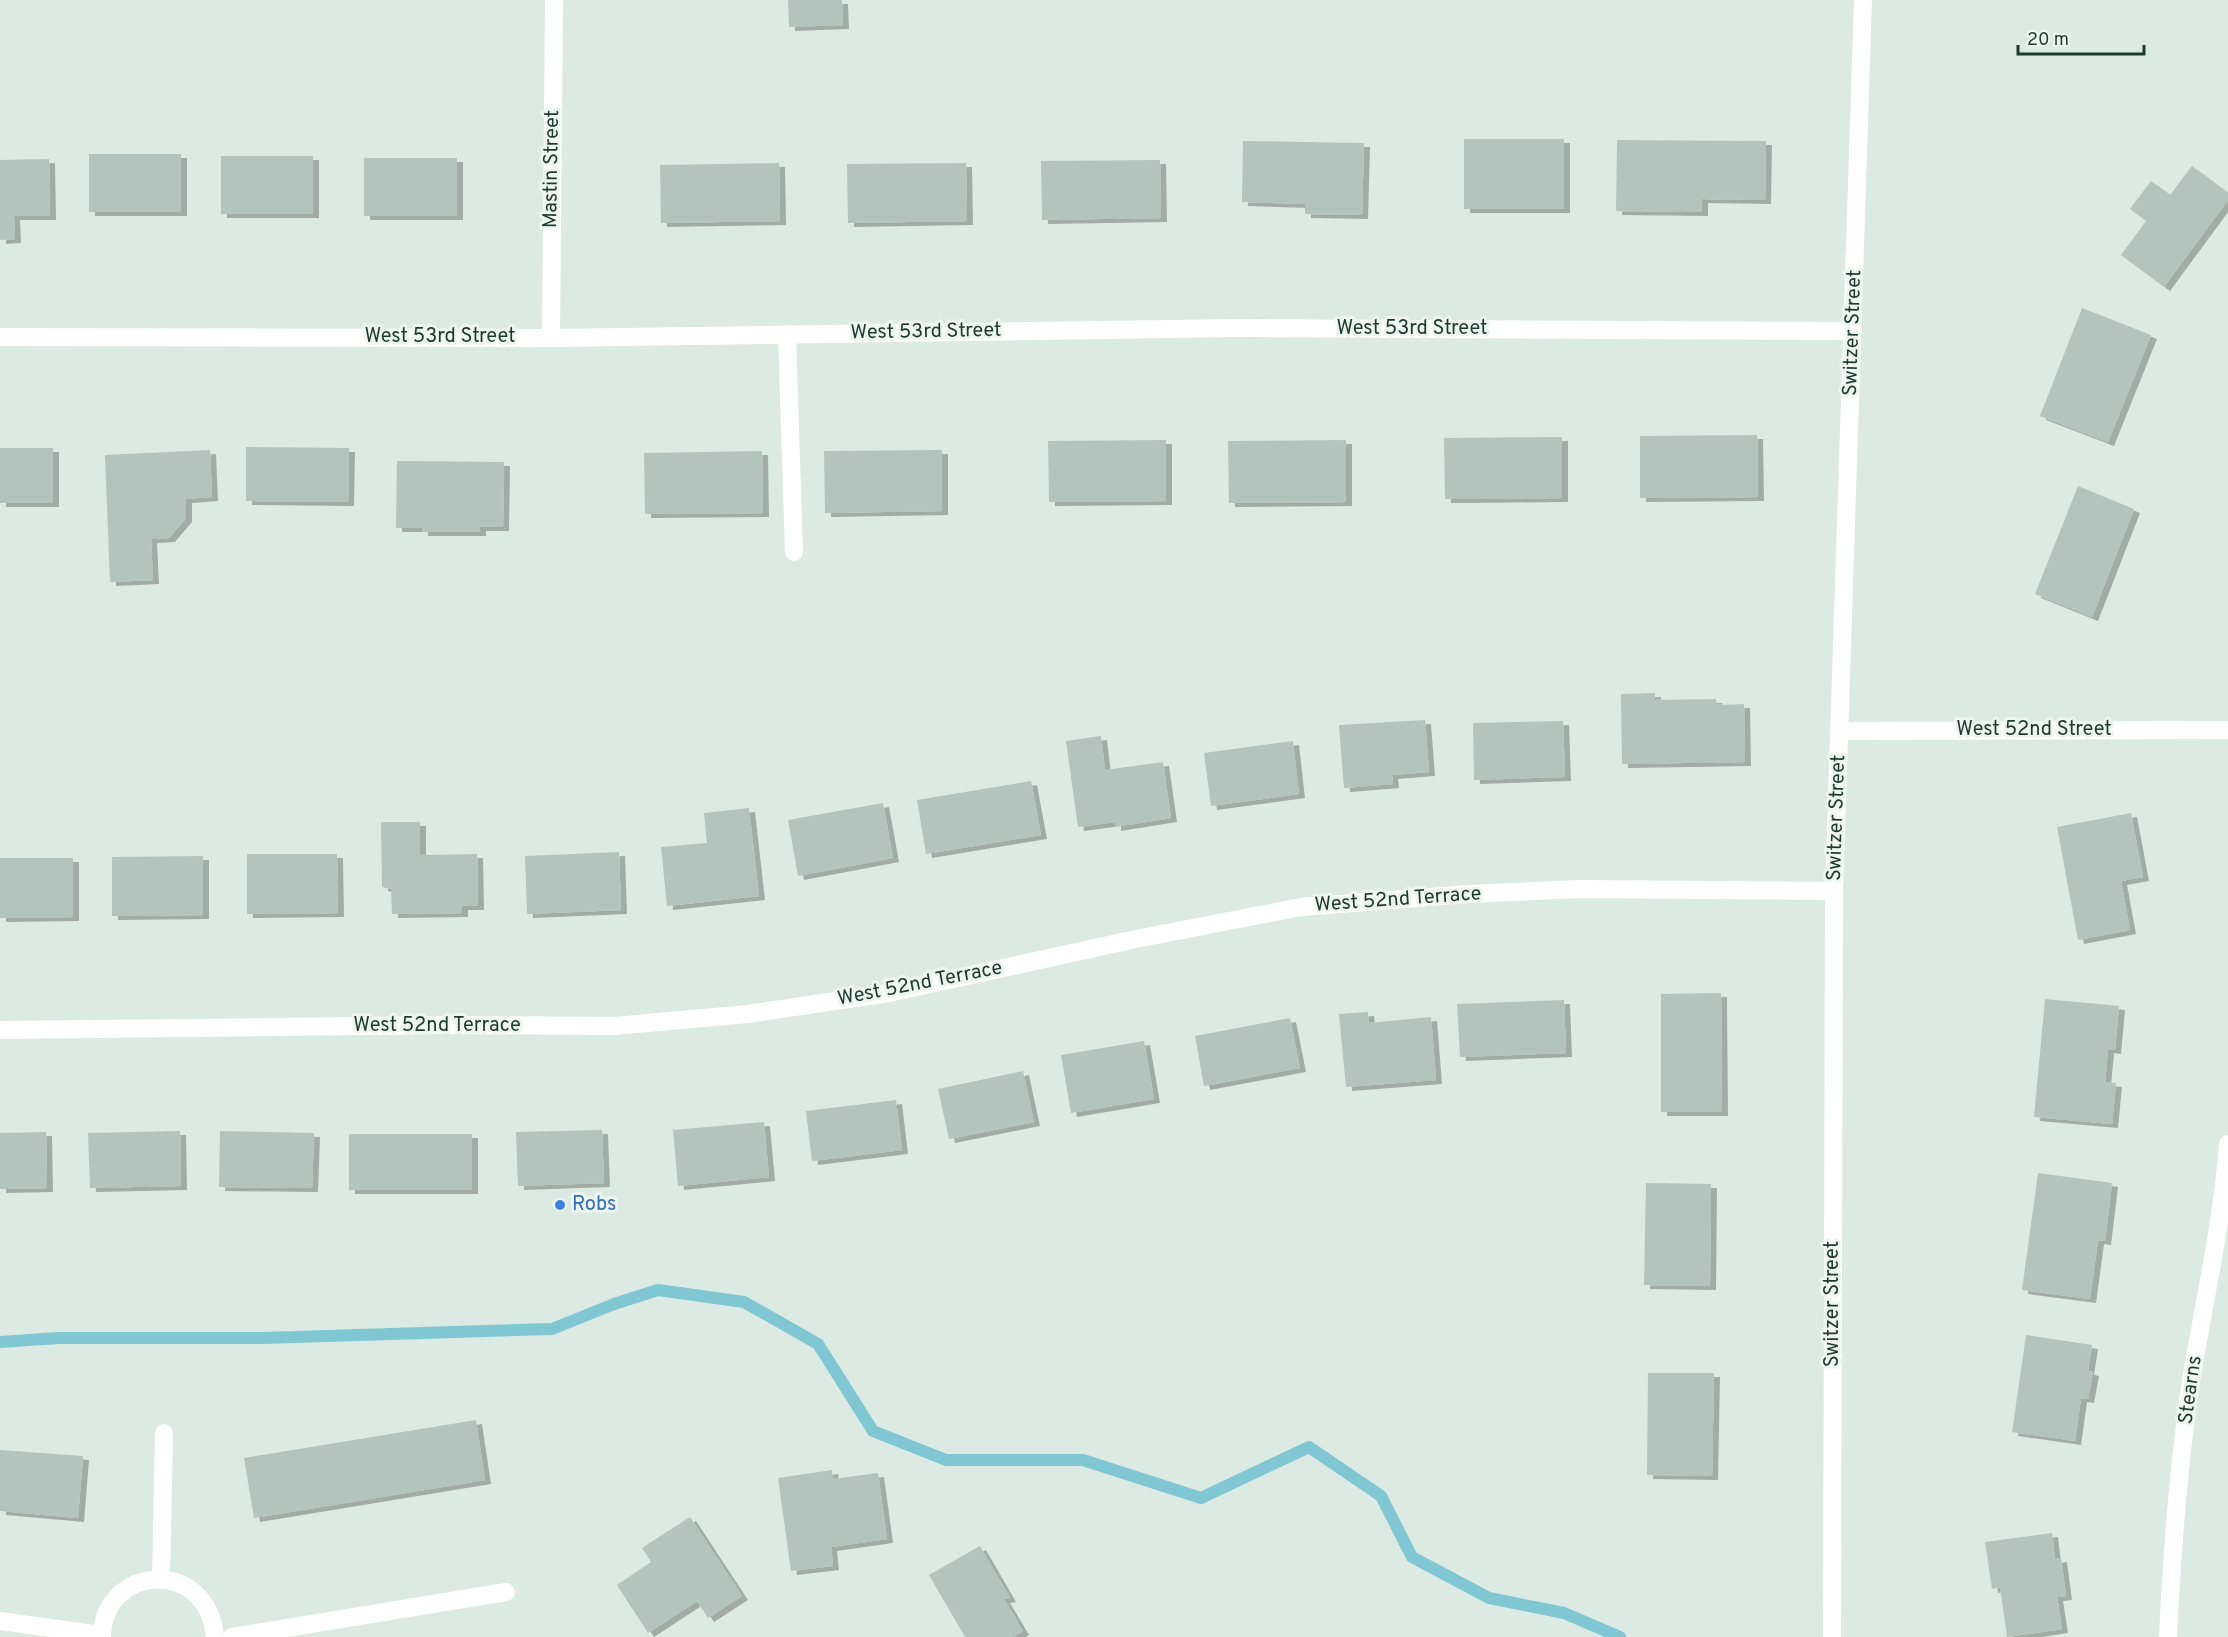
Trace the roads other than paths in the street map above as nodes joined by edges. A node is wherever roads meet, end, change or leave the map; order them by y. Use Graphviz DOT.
graph roads {
  1 [pos="554,0"];
  2 [pos="1863,0"];
  3 [pos="1853,331"];
  4 [pos="787,334"];
  5 [pos="0,337"];
  6 [pos="551,338"];
  7 [pos="794,552"];
  8 [pos="2228,730"];
  9 [pos="1840,731"];
  10 [pos="1834,891"];
  11 [pos="0,1030"];
  12 [pos="2228,1144"];
  13 [pos="164,1433"];
  14 [pos="161,1579"];
  15 [pos="506,1592"];
  16 [pos="0,1621"];
  17 [pos="102,1636"];
  18 [pos="215,1637"];
  19 [pos="232,1637"];
  20 [pos="1832,1637"];
  21 [pos="2168,1637"];
  1 -- 6 [label="street, Mastin Street"];
  2 -- 3 [label="street, Switzer Street"];
  3 -- 4 [label="street, West 53rd Street"];
  3 -- 9 [label="street, Switzer Street"];
  4 -- 6 [label="street, West 53rd Street"];
  4 -- 7 [label="street"];
  5 -- 6 [label="street, West 53rd Street"];
  8 -- 9 [label="street, West 52nd Street"];
  9 -- 10 [label="street, Switzer Street"];
  10 -- 11 [label="street, West 52nd Terrace"];
  10 -- 20 [label="street, Switzer Street"];
  12 -- 21 [label="street, Stearns"];
  13 -- 14 [label="street"];
  14 -- 17 [label="street"];
  14 -- 18 [label="street"];
  15 -- 19 [label="street"];
  16 -- 17 [label="street"];
}
